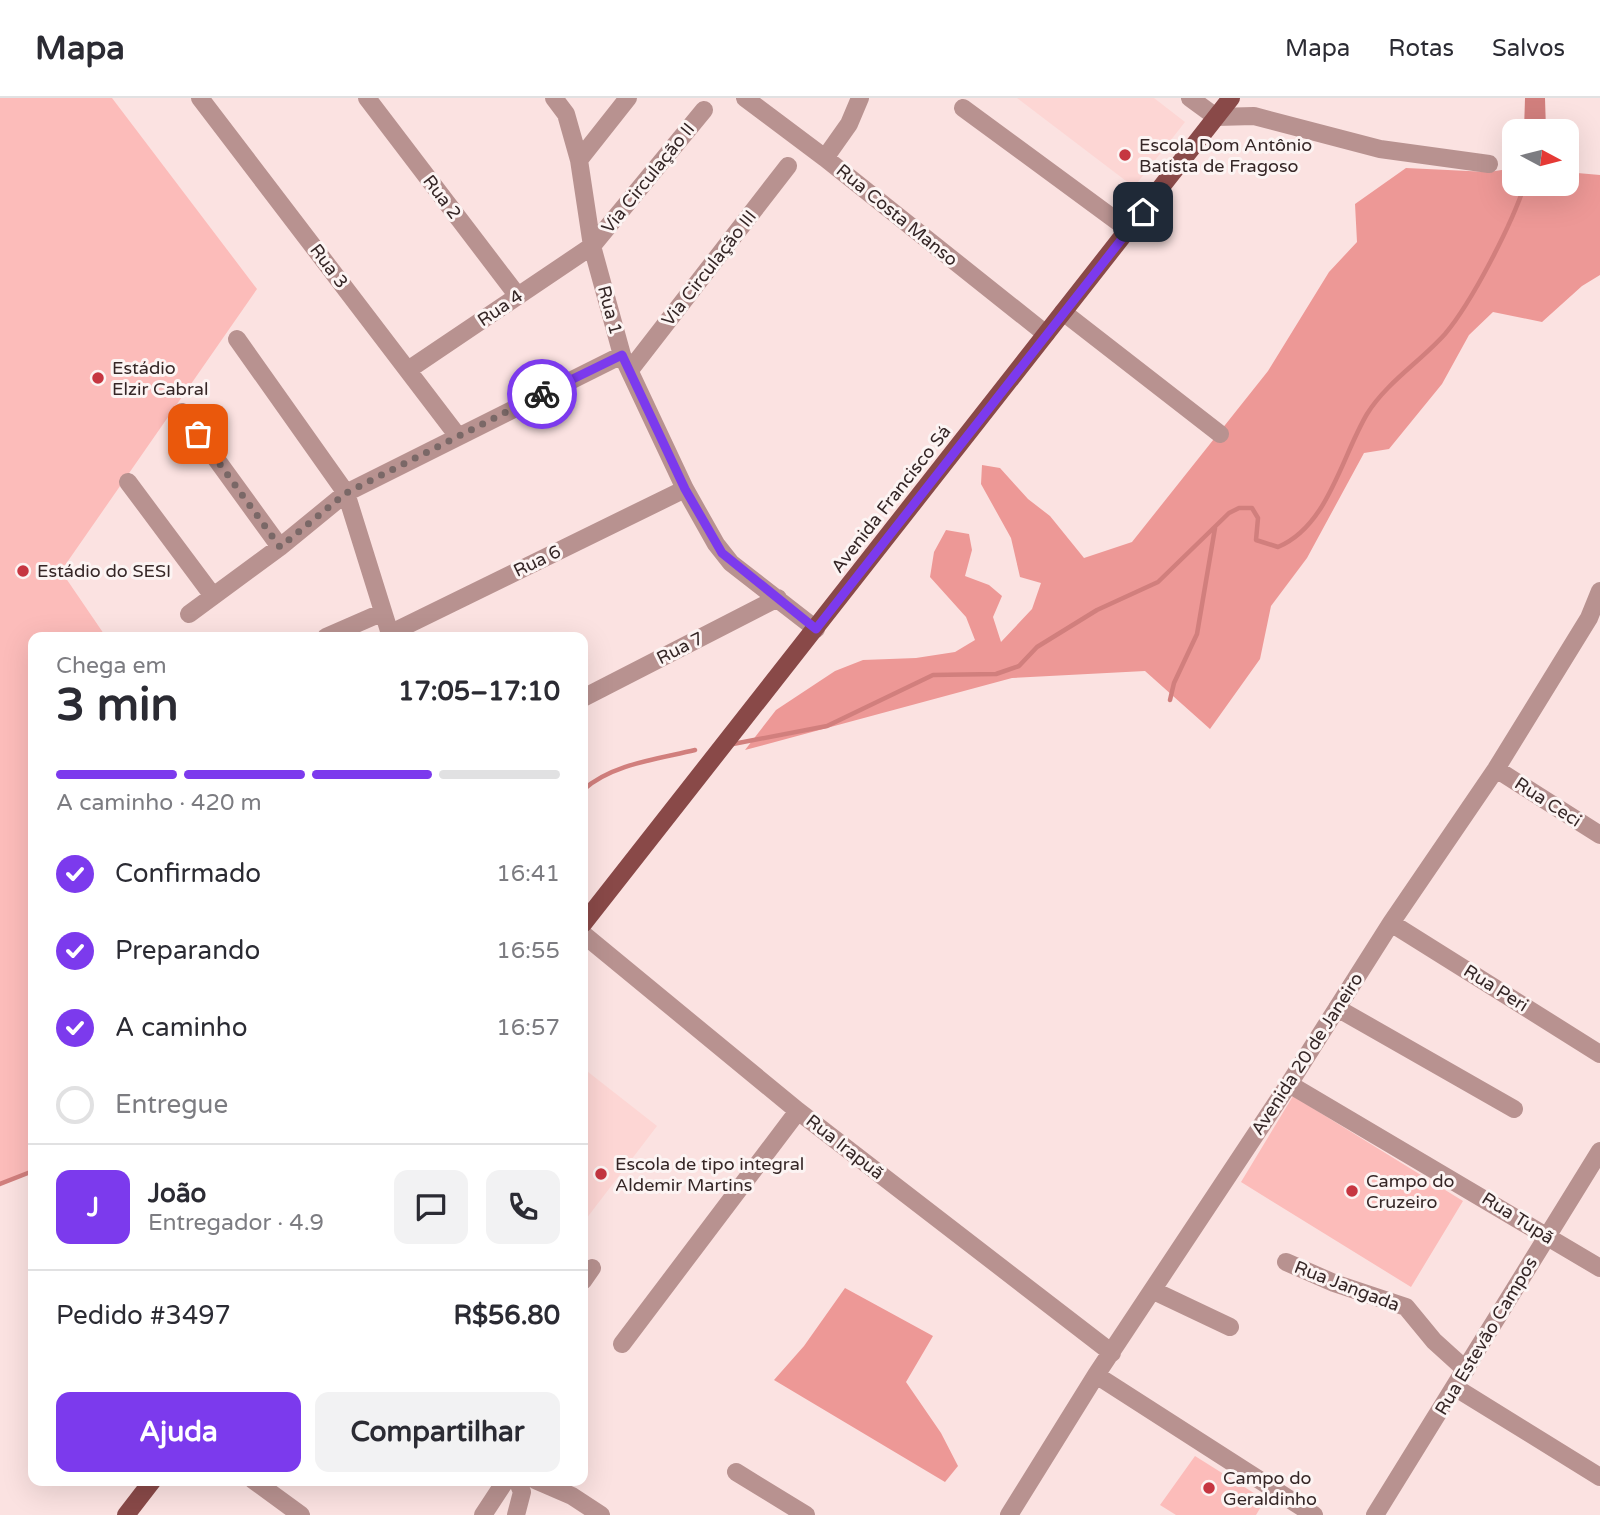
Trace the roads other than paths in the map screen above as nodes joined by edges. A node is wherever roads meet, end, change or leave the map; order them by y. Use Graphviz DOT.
graph roads {
  1 [pos="201,98"];
  2 [pos="367,98"];
  3 [pos="554,98"];
  4 [pos="628,98"];
  5 [pos="745,98"];
  6 [pos="860,98"];
  7 [pos="1190,98"];
  8 [pos="1231,98"];
  9 [pos="963,108"];
  10 [pos="704,110"];
  11 [pos="1216,117"];
  12 [pos="825,158"];
  13 [pos="579,160"];
  14 [pos="1489,164"];
  15 [pos="788,166"];
  16 [pos="1129,230"];
  17 [pos="592,246"];
  18 [pos="517,295"];
  19 [pos="1063,312"];
  20 [pos="1046,334"];
  21 [pos="237,339"];
  22 [pos="626,363"];
  23 [pos="408,370"];
  24 [pos="182,412"];
  25 [pos="1220,434"];
  26 [pos="457,435"];
  27 [pos="128,482"];
  28 [pos="685,489"];
  29 [pos="346,493"];
  30 [pos="280,547"];
  31 [pos="1600,591"];
  32 [pos="212,596"];
  33 [pos="778,598"];
  34 [pos="381,613"];
  35 [pos="189,614"];
  36 [pos="1595,622"];
  37 [pos="816,629"];
  38 [pos="337,632"];
  39 [pos="389,632"];
  40 [pos="396,632"];
  41 [pos="588,695"];
  42 [pos="1496,769"];
  43 [pos="1600,835"];
  44 [pos="588,918"];
  45 [pos="1391,923"];
  46 [pos="588,938"];
  47 [pos="1337,1008"];
  48 [pos="1600,1054"];
  49 [pos="1289,1084"];
  50 [pos="1514,1110"];
  51 [pos="798,1111"];
  52 [pos="1598,1154"];
  53 [pos="1547,1236"];
  54 [pos="1286,1262"];
  55 [pos="1600,1268"];
  56 [pos="1154,1291"];
  57 [pos="1230,1327"];
  58 [pos="622,1344"];
  59 [pos="1112,1353"];
  60 [pos="1466,1370"];
  61 [pos="1096,1376"];
  62 [pos="1456,1388"];
  63 [pos="736,1472"];
  64 [pos="1600,1477"];
  65 [pos="148,1486"];
  66 [pos="261,1486"];
  67 [pos="502,1486"];
  68 [pos="520,1486"];
  69 [pos="549,1486"];
  70 [pos="126,1515"];
  71 [pos="301,1515"];
  72 [pos="483,1515"];
  73 [pos="516,1515"];
  74 [pos="601,1515"];
  75 [pos="806,1515"];
  76 [pos="1009,1515"];
  77 [pos="1314,1515"];
  78 [pos="1375,1515"];
  1 -- 23 [label="street, Rua 3"];
  2 -- 18 [label="street, Rua 2"];
  3 -- 13 [label="street, Rua 1"];
  4 -- 13 [label="street"];
  5 -- 12 [label="street, Rua Costa Manso"];
  6 -- 12 [label="street"];
  7 -- 11 [label="street"];
  8 -- 11 [label="main road, Avenida Francisco Sá"];
  9 -- 16 [label="street"];
  10 -- 17 [label="street, Via Circulação II"];
  11 -- 14 [label="street"];
  11 -- 16 [label="main road, Avenida Francisco Sá"];
  12 -- 20 [label="street, Rua Costa Manso"];
  13 -- 17 [label="street, Rua 1"];
  15 -- 22 [label="street, Via Circulação III"];
  16 -- 19 [label="main road, Avenida Francisco Sá"];
  17 -- 18 [label="street, Rua 4"];
  17 -- 22 [label="street, Rua 1"];
  18 -- 23 [label="street, Rua 4"];
  19 -- 20 [label="main road, Avenida Francisco Sá"];
  19 -- 25 [label="street"];
  20 -- 37 [label="main road, Avenida Francisco Sá"];
  21 -- 29 [label="street"];
  22 -- 26 [label="street"];
  22 -- 28 [label="street, Rua 1"];
  23 -- 26 [label="street, Rua 3"];
  24 -- 30 [label="street"];
  26 -- 29 [label="street"];
  27 -- 32 [label="street"];
  28 -- 33 [label="street, Rua 1"];
  28 -- 40 [label="street, Rua 6"];
  29 -- 30 [label="street"];
  29 -- 34 [label="street"];
  30 -- 32 [label="street"];
  31 -- 36 [label="street, Avenida 20 de Janeiro"];
  32 -- 35 [label="street"];
  33 -- 37 [label="street, Rua 1"];
  33 -- 41 [label="street, Rua 7"];
  34 -- 38 [label="street"];
  34 -- 39 [label="street"];
  36 -- 42 [label="street, Avenida 20 de Janeiro"];
  37 -- 44 [label="main road, Avenida Francisco Sá"];
  42 -- 43 [label="street, Rua Ceci"];
  42 -- 45 [label="street, Avenida 20 de Janeiro"];
  45 -- 47 [label="street, Avenida 20 de Janeiro"];
  45 -- 48 [label="street, Rua Peri"];
  46 -- 51 [label="street, Rua Irapuã"];
  47 -- 49 [label="street, Avenida 20 de Janeiro"];
  47 -- 50 [label="street"];
  49 -- 53 [label="street, Rua Tupã"];
  49 -- 56 [label="street, Avenida 20 de Janeiro"];
  51 -- 58 [label="street"];
  51 -- 59 [label="street, Rua Irapuã"];
  52 -- 53 [label="street, Rua Estevão Campos"];
  53 -- 55 [label="street, Rua Tupã"];
  53 -- 60 [label="street, Rua Estevão Campos"];
  54 -- 60 [label="street, Rua Jangada"];
  56 -- 57 [label="street"];
  56 -- 59 [label="street, Avenida 20 de Janeiro"];
  59 -- 61 [label="street, Avenida 20 de Janeiro"];
  60 -- 62 [label="street, Rua Estevão Campos"];
  61 -- 76 [label="street, Avenida 20 de Janeiro"];
  61 -- 77 [label="street"];
  62 -- 64 [label="street"];
  62 -- 78 [label="street, Rua Estevão Campos"];
  63 -- 75 [label="street"];
  65 -- 70 [label="main road"];
  66 -- 71 [label="street"];
  67 -- 72 [label="street"];
  68 -- 73 [label="street"];
  69 -- 74 [label="street"];
}
